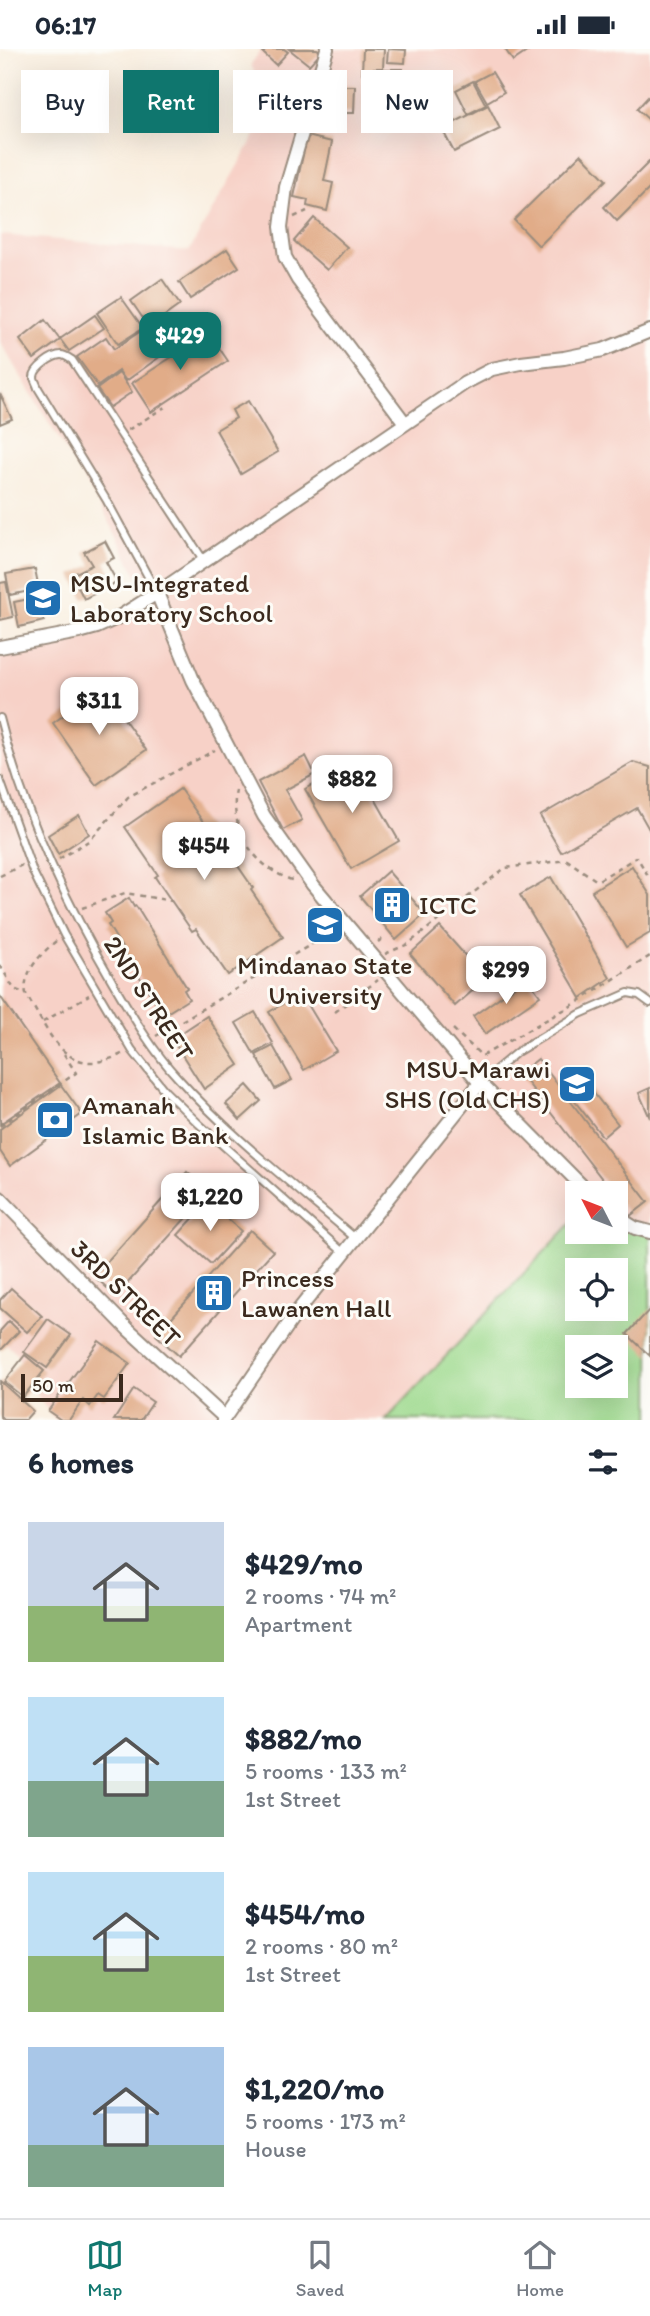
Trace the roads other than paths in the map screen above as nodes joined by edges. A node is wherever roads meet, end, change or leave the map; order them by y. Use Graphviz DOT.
graph roads {
  1 [pos="327,49"];
  2 [pos="650,331"];
  3 [pos="405,423"];
  4 [pos="204,561"];
  5 [pos="157,593"];
  6 [pos="0,647"];
  7 [pos="0,718"];
  8 [pos="0,780"];
  9 [pos="650,1003"];
  10 [pos="480,1083"];
  11 [pos="577,1181"];
  12 [pos="0,1198"];
  13 [pos="628,1224"];
  14 [pos="650,1232"];
  15 [pos="355,1238"];
  16 [pos="344,1253"];
  17 [pos="223,1418"];
  1 -- 3 [label="street"];
  2 -- 3 [label="street"];
  3 -- 4 [label="street"];
  4 -- 5 [label="street"];
  4 -- 5 [label="lane"];
  5 -- 6 [label="street"];
  5 -- 10 [label="street"];
  7 -- 15 [label="lane, 2ND STREET"];
  8 -- 16 [label="lane, 2ND STREET"];
  9 -- 10 [label="lane"];
  10 -- 11 [label="street"];
  10 -- 15 [label="street"];
  12 -- 17 [label="street, 3RD STREET"];
  13 -- 14 [label="street"];
  15 -- 16 [label="street"];
  16 -- 17 [label="street"];
}
